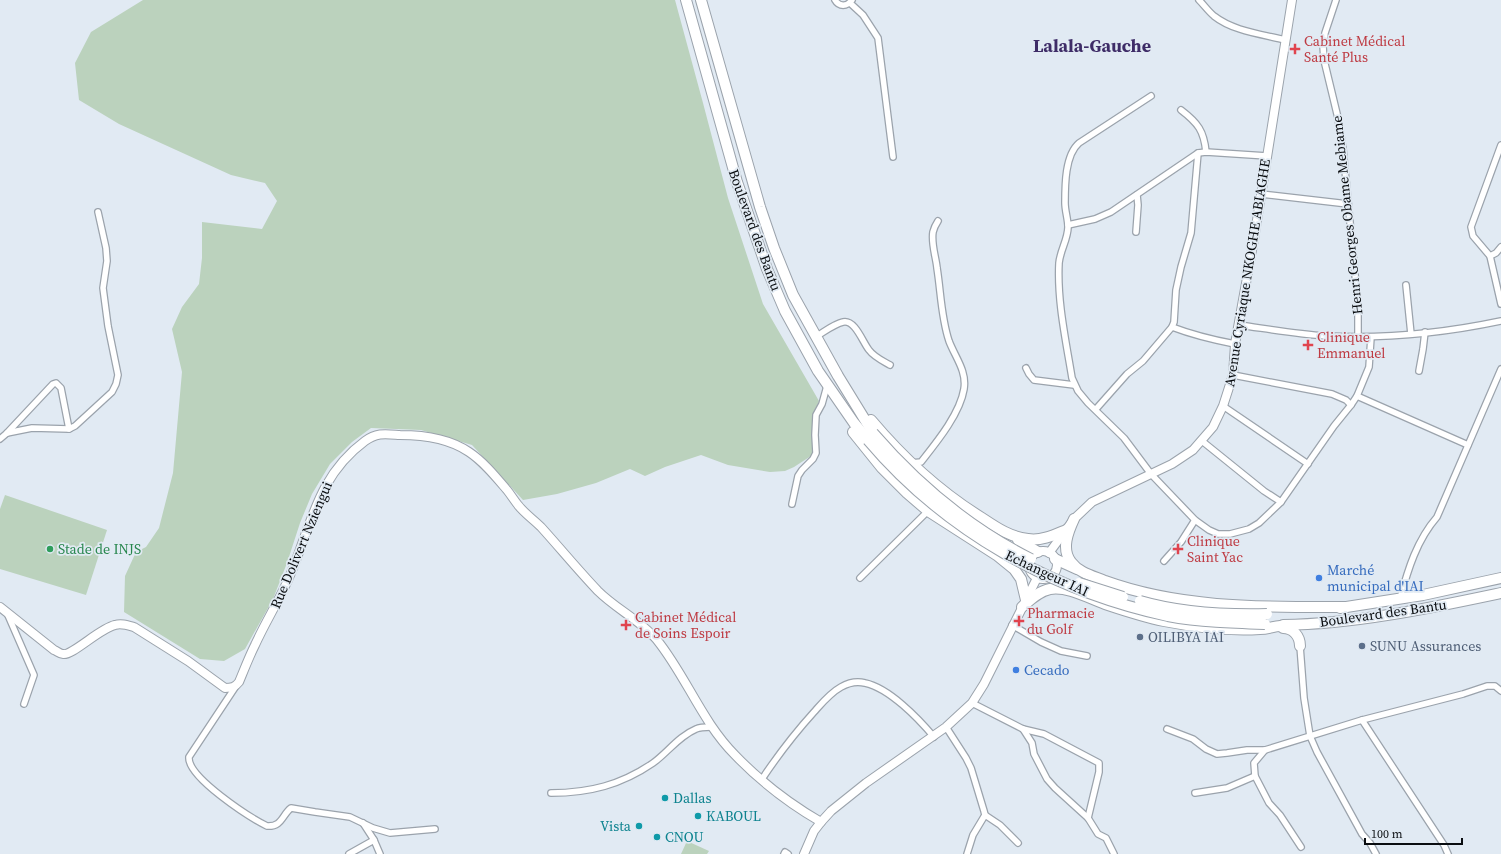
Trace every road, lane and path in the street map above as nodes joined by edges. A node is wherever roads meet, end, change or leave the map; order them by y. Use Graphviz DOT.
graph roads {
  1 [pos="686,0"];
  2 [pos="701,0"];
  3 [pos="834,0"];
  4 [pos="1199,0"];
  5 [pos="1292,0"];
  6 [pos="1336,0"];
  7 [pos="851,2"];
  8 [pos="1285,40"];
  9 [pos="1151,96"];
  10 [pos="1181,110"];
  11 [pos="1501,145"];
  12 [pos="1206,152"];
  13 [pos="1500,152"];
  14 [pos="1198,154"];
  15 [pos="1267,156"];
  16 [pos="893,157"];
  17 [pos="1261,194"];
  18 [pos="1137,195"];
  19 [pos="1348,204"];
  20 [pos="98,212"];
  21 [pos="938,221"];
  22 [pos="1068,225"];
  23 [pos="1136,232"];
  24 [pos="1501,248"];
  25 [pos="1490,256"];
  26 [pos="1406,285"];
  27 [pos="1501,304"];
  28 [pos="1501,321"];
  29 [pos="1239,325"];
  30 [pos="1172,327"];
  31 [pos="1425,332"];
  32 [pos="1411,334"];
  33 [pos="815,337"];
  34 [pos="1358,337"];
  35 [pos="1371,337"];
  36 [pos="1236,344"];
  37 [pos="890,365"];
  38 [pos="1026,368"];
  39 [pos="1501,369"];
  40 [pos="1419,371"];
  41 [pos="1233,375"];
  42 [pos="838,376"];
  43 [pos="1074,385"];
  44 [pos="827,386"];
  45 [pos="1357,396"];
  46 [pos="1351,405"];
  47 [pos="1223,406"];
  48 [pos="1096,409"];
  49 [pos="69,429"];
  50 [pos="7,433"];
  51 [pos="870,436"];
  52 [pos="0,439"];
  53 [pos="1202,441"];
  54 [pos="1468,445"];
  55 [pos="911,463"];
  56 [pos="1308,464"];
  57 [pos="1151,474"];
  58 [pos="1281,502"];
  59 [pos="792,504"];
  60 [pos="928,511"];
  61 [pos="1074,519"];
  62 [pos="1195,520"];
  63 [pos="1064,533"];
  64 [pos="1009,535"];
  65 [pos="1047,555"];
  66 [pos="998,556"];
  67 [pos="1164,561"];
  68 [pos="1079,570"];
  69 [pos="1038,576"];
  70 [pos="860,578"];
  71 [pos="1501,578"];
  72 [pos="1076,593"];
  73 [pos="1501,593"];
  74 [pos="1400,599"];
  75 [pos="1024,603"];
  76 [pos="1346,608"];
  77 [pos="3,609"];
  78 [pos="1266,622"];
  79 [pos="1012,625"];
  80 [pos="1286,627"];
  81 [pos="1300,646"];
  82 [pos="1087,656"];
  83 [pos="236,686"];
  84 [pos="1501,691"];
  85 [pos="972,703"];
  86 [pos="24,704"];
  87 [pos="1362,720"];
  88 [pos="711,727"];
  89 [pos="946,728"];
  90 [pos="1167,729"];
  91 [pos="1023,730"];
  92 [pos="934,736"];
  93 [pos="1310,736"];
  94 [pos="1265,750"];
  95 [pos="1255,776"];
  96 [pos="762,779"];
  97 [pos="552,793"];
  98 [pos="1195,793"];
  99 [pos="985,815"];
  100 [pos="1088,818"];
  101 [pos="363,822"];
  102 [pos="821,822"];
  103 [pos="435,829"];
  104 [pos="374,840"];
  105 [pos="1018,843"];
  106 [pos="1301,847"];
  107 [pos="349,854"];
  108 [pos="380,854"];
  109 [pos="784,854"];
  110 [pos="788,854"];
  111 [pos="804,854"];
  112 [pos="967,854"];
  113 [pos="1114,854"];
  114 [pos="1376,854"];
  115 [pos="1448,854"];
  1 -- 44 [label="highway, Boulevard des Bantu"];
  2 -- 33 [label="highway, Boulevard des Bantu"];
  3 -- 7 [label="street"];
  4 -- 8 [label="street"];
  5 -- 8 [label="street, Avenue Cyriaque NKOGHE ABIAGHE"];
  6 -- 19 [label="street, Henri Georges Obame Mebiame"];
  7 -- 16 [label="street"];
  8 -- 15 [label="street, Avenue Cyriaque NKOGHE ABIAGHE"];
  9 -- 22 [label="street"];
  10 -- 12 [label="street"];
  11 -- 13 [label="street"];
  12 -- 14 [label="street"];
  12 -- 15 [label="street"];
  13 -- 25 [label="street"];
  14 -- 18 [label="street"];
  14 -- 30 [label="street"];
  15 -- 17 [label="street, Avenue Cyriaque NKOGHE ABIAGHE"];
  17 -- 19 [label="street"];
  17 -- 29 [label="street, Avenue Cyriaque NKOGHE ABIAGHE"];
  18 -- 22 [label="street"];
  18 -- 23 [label="street"];
  19 -- 34 [label="street, Henri Georges Obame Mebiame"];
  20 -- 49 [label="street"];
  21 -- 55 [label="street"];
  22 -- 43 [label="street"];
  24 -- 25 [label="street"];
  25 -- 27 [label="street"];
  26 -- 32 [label="street"];
  28 -- 31 [label="street"];
  29 -- 34 [label="street"];
  29 -- 36 [label="street, Avenue Cyriaque NKOGHE ABIAGHE"];
  30 -- 36 [label="street"];
  30 -- 48 [label="street"];
  31 -- 32 [label="street"];
  31 -- 40 [label="street"];
  32 -- 35 [label="street"];
  33 -- 37 [label="street"];
  33 -- 42 [label="highway, Boulevard des Bantu"];
  34 -- 35 [label="street"];
  35 -- 45 [label="street"];
  36 -- 41 [label="street, Avenue Cyriaque NKOGHE ABIAGHE"];
  38 -- 43 [label="street"];
  39 -- 54 [label="street"];
  41 -- 46 [label="street"];
  41 -- 47 [label="street, Avenue Cyriaque NKOGHE ABIAGHE"];
  42 -- 51 [label="highway, Boulevard des Bantu"];
  42 -- 55 [label="highway"];
  43 -- 48 [label="street"];
  44 -- 51 [label="highway, Boulevard des Bantu"];
  44 -- 59 [label="street"];
  44 -- 60 [label="highway"];
  45 -- 46 [label="street"];
  45 -- 54 [label="street"];
  46 -- 56 [label="street"];
  47 -- 53 [label="street, Avenue Cyriaque NKOGHE ABIAGHE"];
  47 -- 56 [label="street"];
  48 -- 57 [label="street"];
  49 -- 50 [label="street"];
  49 -- 50 [label="street"];
  50 -- 52 [label="street"];
  51 -- 78 [label="highway, Echangeur IAI, bridge"];
  53 -- 57 [label="street, Avenue Cyriaque NKOGHE ABIAGHE"];
  53 -- 58 [label="street"];
  54 -- 74 [label="street"];
  55 -- 64 [label="highway"];
  56 -- 58 [label="street"];
  57 -- 61 [label="street, Avenue Cyriaque NKOGHE ABIAGHE"];
  57 -- 62 [label="street"];
  58 -- 62 [label="street"];
  60 -- 66 [label="highway"];
  60 -- 70 [label="street"];
  61 -- 63 [label="street, Avenue Cyriaque NKOGHE ABIAGHE"];
  61 -- 68 [label="highway"];
  62 -- 67 [label="street"];
  63 -- 64 [label="highway"];
  63 -- 65 [label="street, Avenue Cyriaque NKOGHE ABIAGHE"];
  64 -- 65 [label="highway"];
  65 -- 68 [label="highway"];
  65 -- 69 [label="street"];
  65 -- 69 [label="street"];
  66 -- 69 [label="highway"];
  66 -- 75 [label="highway"];
  68 -- 76 [label="highway"];
  69 -- 72 [label="highway"];
  69 -- 75 [label="street"];
  71 -- 74 [label="highway, Boulevard des Bantu"];
  72 -- 75 [label="highway"];
  72 -- 78 [label="highway"];
  73 -- 80 [label="highway, Boulevard des Bantu"];
  74 -- 76 [label="highway, Boulevard des Bantu"];
  75 -- 79 [label="street"];
  76 -- 78 [label="highway, Boulevard des Bantu"];
  77 -- 83 [label="street"];
  77 -- 86 [label="street"];
  78 -- 80 [label="highway, Boulevard des Bantu"];
  79 -- 82 [label="street"];
  79 -- 85 [label="street"];
  80 -- 81 [label="highway"];
  81 -- 93 [label="street"];
  83 -- 88 [label="street, Rue Dolivert Nziengui"];
  83 -- 101 [label="street"];
  84 -- 87 [label="street"];
  85 -- 89 [label="street"];
  85 -- 91 [label="street"];
  87 -- 93 [label="street"];
  87 -- 115 [label="street"];
  88 -- 96 [label="street, Rue Dolivert Nziengui"];
  88 -- 97 [label="street"];
  89 -- 92 [label="street"];
  89 -- 99 [label="street"];
  90 -- 94 [label="street"];
  91 -- 100 [label="street"];
  91 -- 100 [label="street"];
  92 -- 96 [label="street"];
  92 -- 102 [label="street"];
  93 -- 94 [label="street"];
  93 -- 114 [label="street"];
  94 -- 95 [label="street"];
  95 -- 98 [label="street"];
  95 -- 106 [label="street"];
  96 -- 102 [label="street, Rue Dolivert Nziengui"];
  99 -- 105 [label="street"];
  99 -- 112 [label="street"];
  100 -- 113 [label="street"];
  101 -- 103 [label="street"];
  101 -- 104 [label="street"];
  102 -- 111 [label="street"];
  104 -- 107 [label="street"];
  104 -- 108 [label="street"];
  109 -- 110 [label="street"];
}
